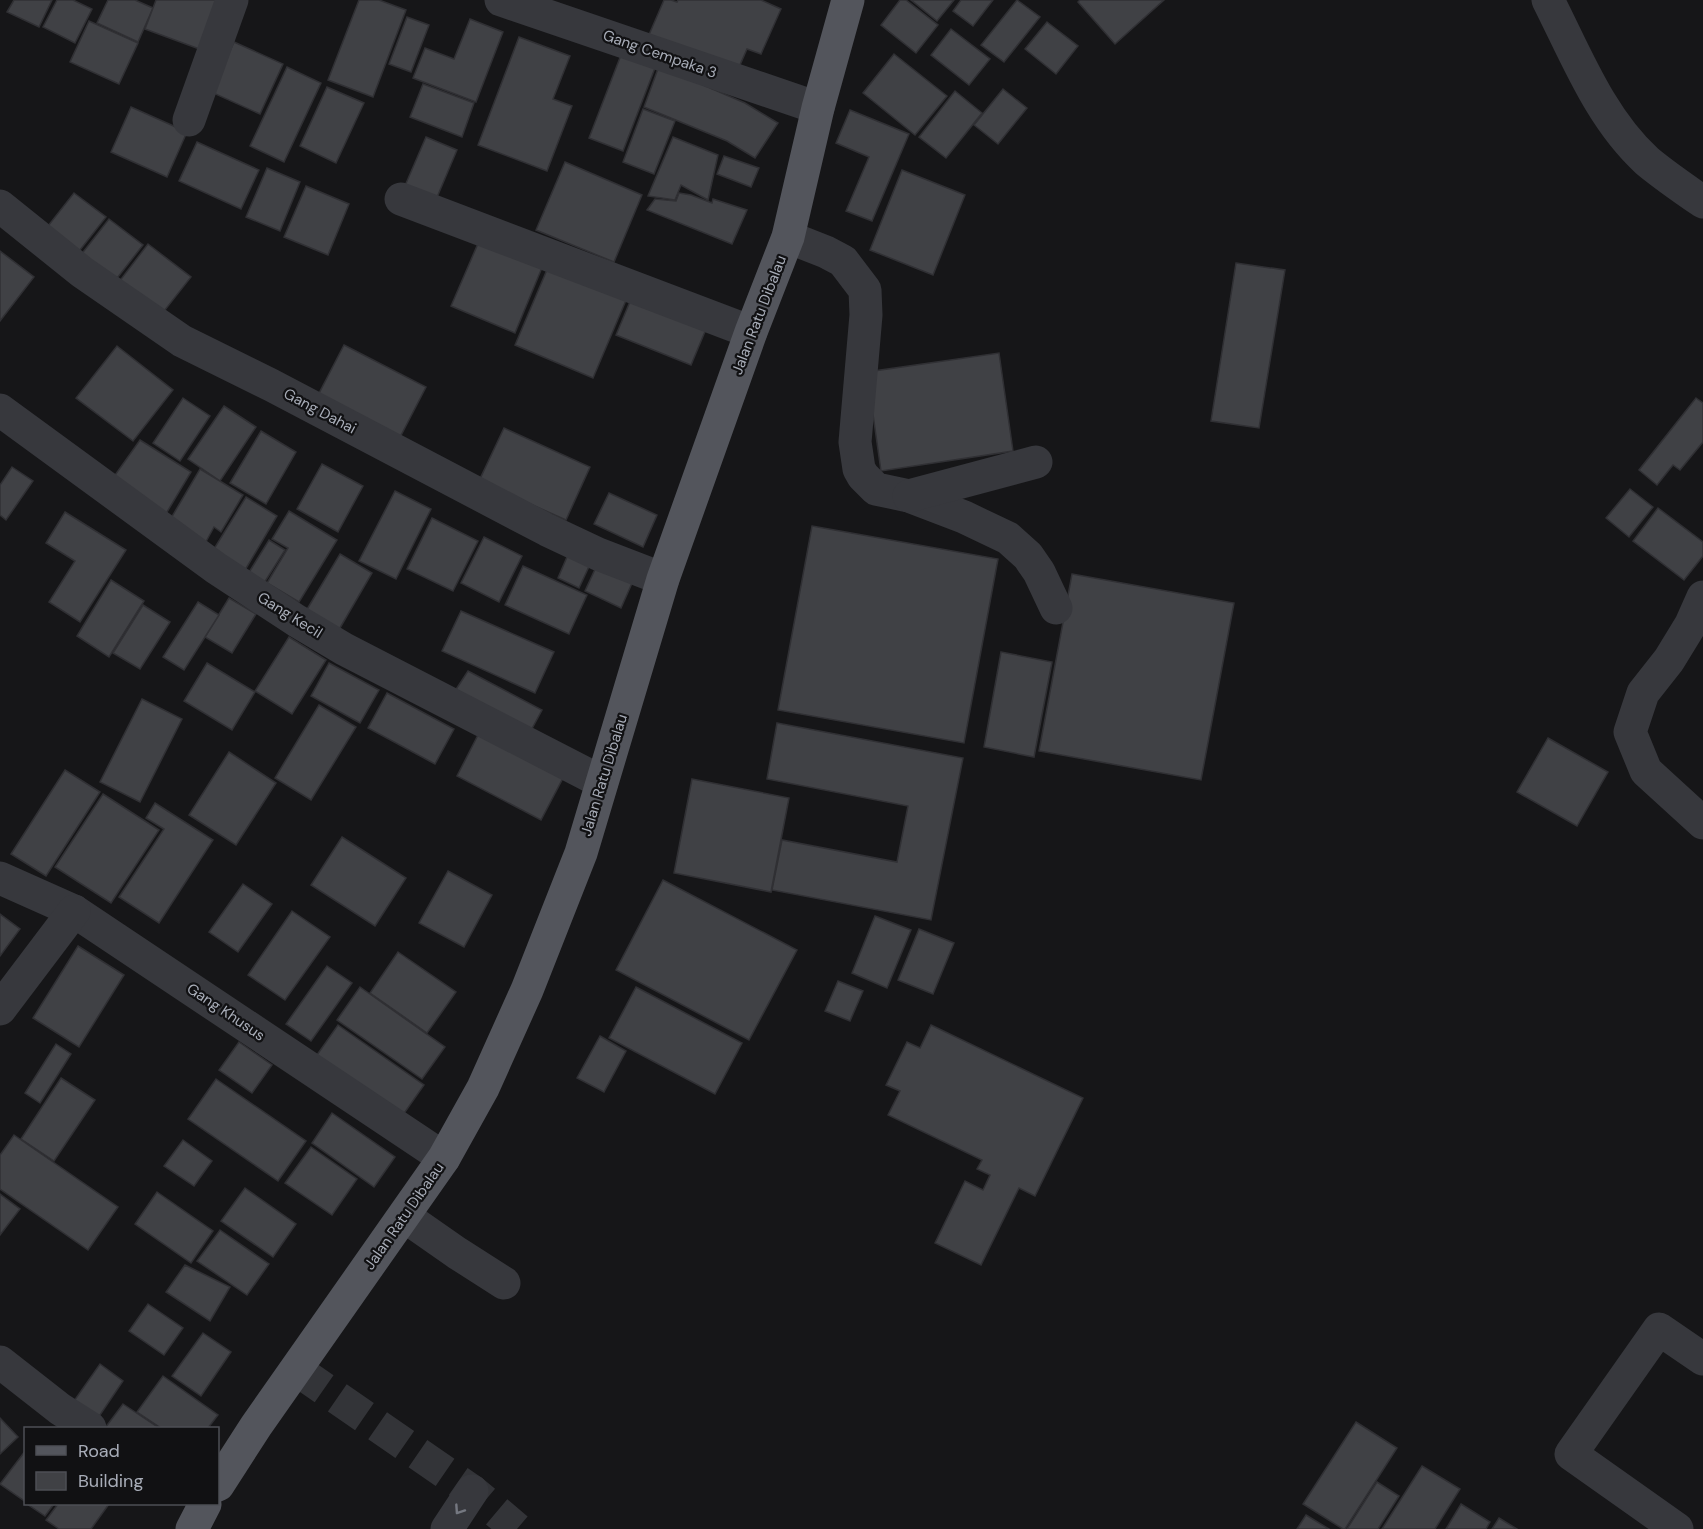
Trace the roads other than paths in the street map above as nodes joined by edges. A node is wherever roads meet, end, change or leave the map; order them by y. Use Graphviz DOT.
graph roads {
  1 [pos="232,0"];
  2 [pos="501,0"];
  3 [pos="848,0"];
  4 [pos="1548,0"];
  5 [pos="818,108"];
  6 [pos="189,120"];
  7 [pos="401,199"];
  8 [pos="1703,202"];
  9 [pos="0,206"];
  10 [pos="788,237"];
  11 [pos="751,332"];
  12 [pos="0,410"];
  13 [pos="1036,462"];
  14 [pos="909,496"];
  15 [pos="663,579"];
  16 [pos="1703,597"];
  17 [pos="1056,608"];
  18 [pos="602,782"];
  19 [pos="1703,823"];
  20 [pos="0,878"];
  21 [pos="74,911"];
  22 [pos="0,1009"];
  23 [pos="444,1158"];
  24 [pos="404,1216"];
  25 [pos="504,1283"];
  26 [pos="1703,1359"];
  27 [pos="0,1362"];
  28 [pos="88,1427"];
  29 [pos="219,1483"];
  30 [pos="472,1491"];
  31 [pos="204,1505"];
  32 [pos="192,1529"];
  33 [pos="447,1529"];
  34 [pos="1677,1529"];
  1 -- 6 [label="street"];
  2 -- 5 [label="street, Gang Cempaka 3"];
  3 -- 5 [label="main road, Jalan Ratu Dibalau"];
  4 -- 8 [label="street"];
  5 -- 10 [label="main road, Jalan Ratu Dibalau"];
  7 -- 11 [label="street"];
  9 -- 15 [label="street, Gang Dahai"];
  10 -- 11 [label="main road, Jalan Ratu Dibalau"];
  10 -- 14 [label="street"];
  11 -- 15 [label="main road, Jalan Ratu Dibalau"];
  12 -- 18 [label="street, Gang Kecil"];
  13 -- 14 [label="street"];
  14 -- 17 [label="street"];
  15 -- 18 [label="main road, Jalan Ratu Dibalau"];
  16 -- 19 [label="street"];
  18 -- 23 [label="main road, Jalan Ratu Dibalau"];
  20 -- 21 [label="street, Gang Khusus"];
  21 -- 22 [label="street"];
  21 -- 23 [label="street, Gang Khusus"];
  23 -- 24 [label="main road, Jalan Ratu Dibalau"];
  24 -- 25 [label="street"];
  24 -- 29 [label="main road, Jalan Ratu Dibalau"];
  26 -- 34 [label="street"];
  27 -- 28 [label="street"];
  30 -- 33 [label="street, one-way"];
  31 -- 32 [label="main road"];
}
